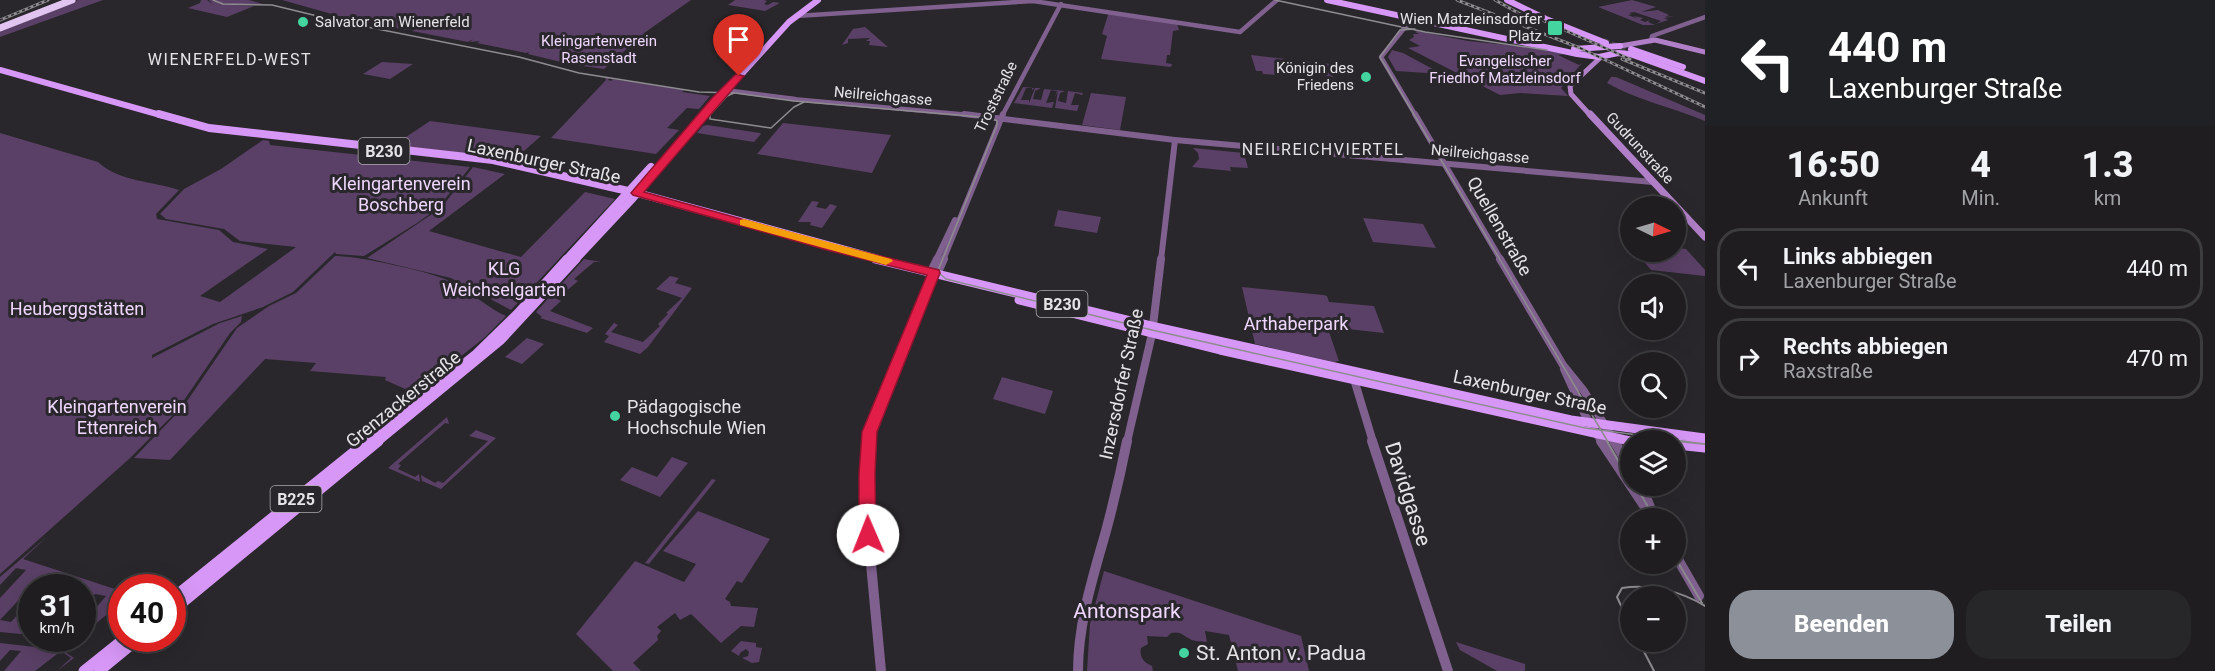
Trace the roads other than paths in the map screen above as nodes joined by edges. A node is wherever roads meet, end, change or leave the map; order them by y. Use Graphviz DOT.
graph roads {
  1 [pos="65,0"];
  2 [pos="72,0"];
  3 [pos="818,0"];
  4 [pos="1277,0"];
  5 [pos="1327,0"];
  6 [pos="1338,0"];
  7 [pos="1509,0"];
  8 [pos="1516,0"];
  9 [pos="1061,4"];
  10 [pos="796,16"];
  11 [pos="1413,17"];
  12 [pos="1705,17"];
  13 [pos="0,27"];
  14 [pos="1594,40"];
  15 [pos="1651,40"];
  16 [pos="1605,42"];
  17 [pos="1660,42"];
  18 [pos="1632,48"];
  19 [pos="1619,50"];
  20 [pos="1582,52"];
  21 [pos="1705,52"];
  22 [pos="1640,54"];
  23 [pos="1597,56"];
  24 [pos="1594,64"];
  25 [pos="0,72"];
  26 [pos="1580,75"];
  27 [pos="1705,78"];
  28 [pos="725,90"];
  29 [pos="998,118"];
  30 [pos="1175,140"];
  31 [pos="1444,163"];
  32 [pos="1653,182"];
  33 [pos="631,194"];
  34 [pos="1705,237"];
  35 [pos="933,276"];
  36 [pos="1152,330"];
  37 [pos="1250,352"];
  38 [pos="1563,365"];
  39 [pos="1350,369"];
  40 [pos="1355,380"];
  41 [pos="1590,423"];
  42 [pos="1606,425"];
  43 [pos="1598,435"];
  44 [pos="1614,438"];
  45 [pos="1705,438"];
  46 [pos="1620,439"];
  47 [pos="1686,445"];
  48 [pos="1705,447"];
  49 [pos="1620,449"];
  50 [pos="1645,508"];
  51 [pos="1686,573"];
  52 [pos="186,588"];
  53 [pos="1699,596"];
  54 [pos="186,599"];
  55 [pos="108,652"];
  56 [pos="122,652"];
  57 [pos="84,671"];
  58 [pos="99,671"];
  59 [pos="881,671"];
  60 [pos="1078,671"];
  61 [pos="1448,671"];
  1 -- 13 [label="highway"];
  2 -- 13 [label="highway"];
  3 -- 10 [label="main road, B225"];
  4 -- 9 [label="street"];
  5 -- 11 [label="main road"];
  6 -- 11 [label="main road"];
  7 -- 14 [label="main road"];
  7 -- 16 [label="main road"];
  8 -- 16 [label="main road"];
  8 -- 19 [label="main road"];
  9 -- 10 [label="street"];
  9 -- 29 [label="street, Troststraße"];
  10 -- 28 [label="main road, B225"];
  11 -- 20 [label="main road"];
  11 -- 20 [label="main road"];
  11 -- 31 [label="street, Quellenstraße"];
  12 -- 15 [label="street"];
  14 -- 16 [label="main road"];
  14 -- 19 [label="main road"];
  15 -- 17 [label="main road"];
  15 -- 19 [label="main road"];
  16 -- 19 [label="main road"];
  16 -- 20 [label="main road"];
  17 -- 18 [label="main road"];
  17 -- 21 [label="main road"];
  18 -- 19 [label="main road"];
  18 -- 27 [label="main road"];
  19 -- 23 [label="main road"];
  19 -- 27 [label="main road"];
  20 -- 23 [label="main road"];
  20 -- 26 [label="main road, Gudrunstraße"];
  22 -- 27 [label="main road"];
  23 -- 24 [label="main road"];
  24 -- 26 [label="main road"];
  25 -- 33 [label="main road, Laxenburger Straße / B230"];
  26 -- 32 [label="main road, Gudrunstraße"];
  28 -- 29 [label="street, Neilreichgasse"];
  28 -- 33 [label="main road, B225"];
  29 -- 30 [label="street, Neilreichgasse"];
  29 -- 35 [label="street, Troststraße"];
  30 -- 31 [label="street, Neilreichgasse"];
  30 -- 36 [label="street, Inzersdorfer Straße"];
  31 -- 32 [label="street, Neilreichgasse"];
  31 -- 38 [label="street, Quellenstraße"];
  32 -- 34 [label="main road, Gudrunstraße"];
  33 -- 35 [label="main road, Laxenburger Straße / B230"];
  33 -- 52 [label="main road, Grenzackerstraße / B225"];
  33 -- 54 [label="main road, Grenzackerstraße / B225"];
  35 -- 36 [label="main road, Laxenburger Straße / B230"];
  35 -- 59 [label="street, Troststraße"];
  36 -- 37 [label="main road, Laxenburger Straße / B230"];
  36 -- 60 [label="street, Inzersdorfer Straße"];
  37 -- 39 [label="main road, B230"];
  37 -- 40 [label="main road, B230"];
  38 -- 41 [label="street, Quellenstraße"];
  38 -- 42 [label="street, Quellenstraße"];
  39 -- 40 [label="street, Davidgasse"];
  39 -- 41 [label="main road, Laxenburger Straße / B230"];
  40 -- 43 [label="main road, Laxenburger Straße / B230"];
  40 -- 61 [label="street, Davidgasse"];
  41 -- 42 [label="main road, Laxenburger Straße / B230"];
  41 -- 43 [label="street, Quellenstraße"];
  42 -- 44 [label="street, Quellenstraße"];
  42 -- 45 [label="main road, Laxenburger Straße / B230"];
  43 -- 44 [label="main road, Laxenburger Straße / B230"];
  43 -- 50 [label="street, Quellenstraße"];
  44 -- 46 [label="main road, Laxenburger Straße / B230"];
  44 -- 49 [label="street, Quellenstraße"];
  47 -- 48 [label="main road"];
  51 -- 53 [label="street"];
  55 -- 57 [label="main road"];
  56 -- 58 [label="main road"];
}
